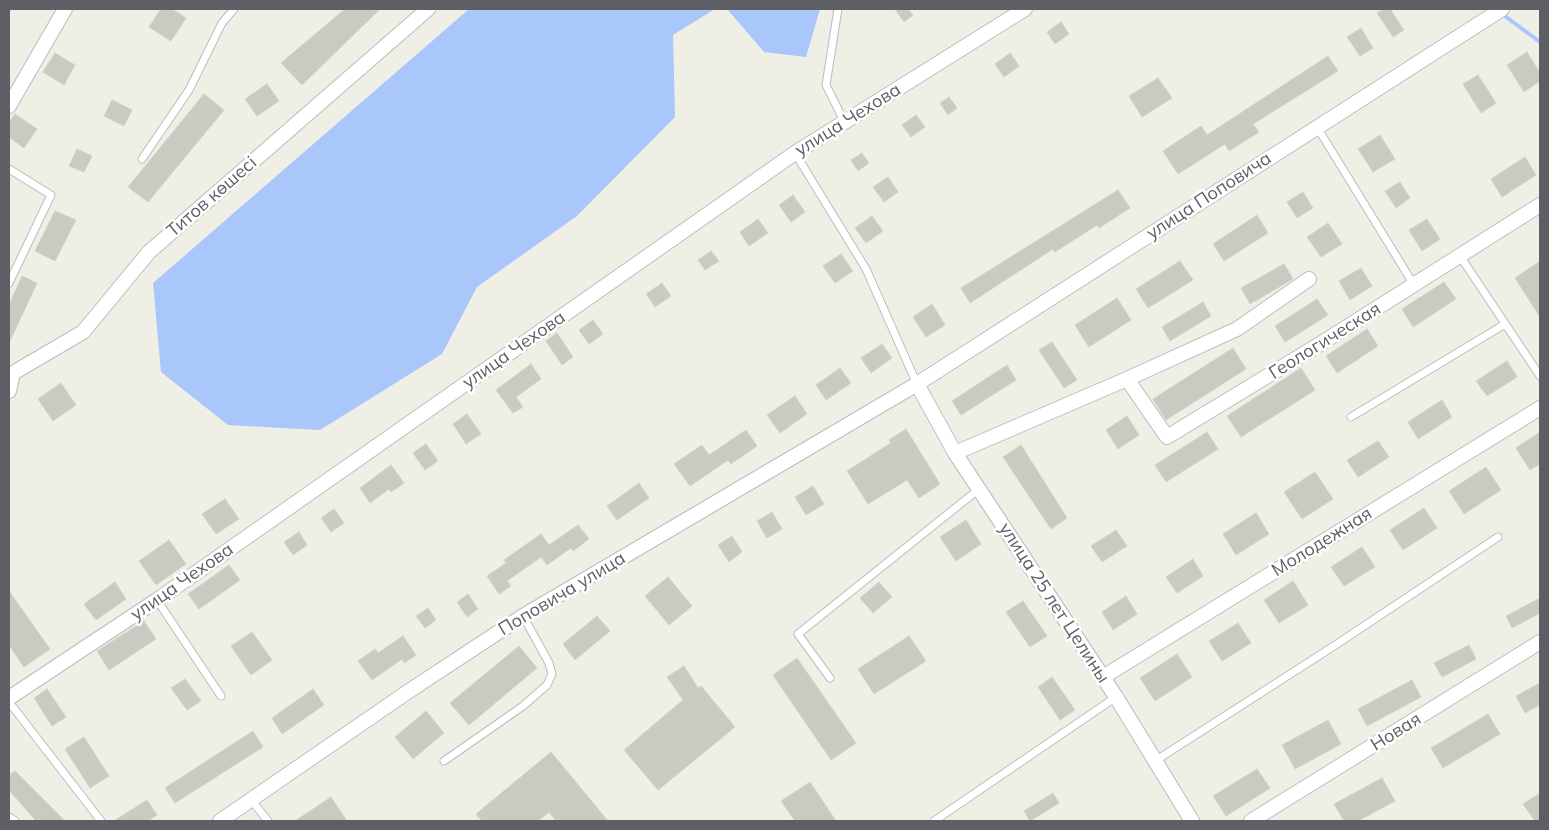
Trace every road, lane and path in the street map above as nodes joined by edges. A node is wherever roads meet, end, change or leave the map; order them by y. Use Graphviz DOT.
graph roads {
  1 [pos="65,9"];
  2 [pos="234,9"];
  3 [pos="428,9"];
  4 [pos="838,9"];
  5 [pos="1025,9"];
  6 [pos="1502,9"];
  7 [pos="9,106"];
  8 [pos="844,121"];
  9 [pos="1316,126"];
  10 [pos="795,153"];
  11 [pos="142,158"];
  12 [pos="9,169"];
  13 [pos="1540,205"];
  14 [pos="1460,256"];
  15 [pos="1309,279"];
  16 [pos="9,283"];
  17 [pos="1414,285"];
  18 [pos="1506,324"];
  19 [pos="1540,376"];
  20 [pos="1127,379"];
  21 [pos="916,384"];
  22 [pos="9,391"];
  23 [pos="1540,408"];
  24 [pos="1351,417"];
  25 [pos="955,452"];
  26 [pos="980,488"];
  27 [pos="1498,537"];
  28 [pos="157,600"];
  29 [pos="523,616"];
  30 [pos="1540,642"];
  31 [pos="1103,677"];
  32 [pos="830,678"];
  33 [pos="221,696"];
  34 [pos="1116,696"];
  35 [pos="9,698"];
  36 [pos="9,702"];
  37 [pos="444,761"];
  38 [pos="1155,761"];
  39 [pos="252,801"];
  40 [pos="9,817"];
  41 [pos="15,821"];
  42 [pos="100,821"];
  43 [pos="220,821"];
  44 [pos="268,821"];
  45 [pos="934,821"];
  46 [pos="1192,821"];
  47 [pos="1251,821"];
  1 -- 7 [label="street"];
  2 -- 11 [label="lane"];
  3 -- 22 [label="street, Титов көшесі"];
  4 -- 8 [label="lane"];
  5 -- 8 [label="street, улица Чехова"];
  6 -- 9 [label="street, улица Поповича"];
  8 -- 10 [label="street, улица Чехова"];
  9 -- 17 [label="lane"];
  9 -- 21 [label="street, улица Поповича"];
  10 -- 21 [label="lane"];
  10 -- 28 [label="street, улица Чехова"];
  12 -- 16 [label="lane"];
  13 -- 14 [label="street, Геологическая"];
  14 -- 17 [label="street, Геологическая"];
  14 -- 18 [label="lane"];
  15 -- 20 [label="street"];
  17 -- 20 [label="street, Геологическая"];
  18 -- 19 [label="lane"];
  18 -- 24 [label="lane"];
  20 -- 25 [label="street"];
  21 -- 25 [label="street, улица 25 лет Целины"];
  21 -- 29 [label="street, Поповича улица"];
  23 -- 31 [label="street, Молодежная"];
  25 -- 26 [label="street, улица 25 лет Целины"];
  26 -- 31 [label="street, улица 25 лет Целины"];
  26 -- 32 [label="lane"];
  27 -- 38 [label="lane"];
  28 -- 33 [label="lane"];
  28 -- 35 [label="street, улица Чехова"];
  29 -- 37 [label="lane"];
  29 -- 39 [label="street, Поповича улица"];
  30 -- 47 [label="street, Новая"];
  31 -- 34 [label="street, улица 25 лет Целины"];
  34 -- 38 [label="street, улица 25 лет Целины"];
  34 -- 45 [label="lane"];
  36 -- 42 [label="lane"];
  38 -- 46 [label="street, улица 25 лет Целины"];
  39 -- 43 [label="street, Поповича улица"];
  39 -- 44 [label="lane"];
  40 -- 41 [label="lane"];
}
